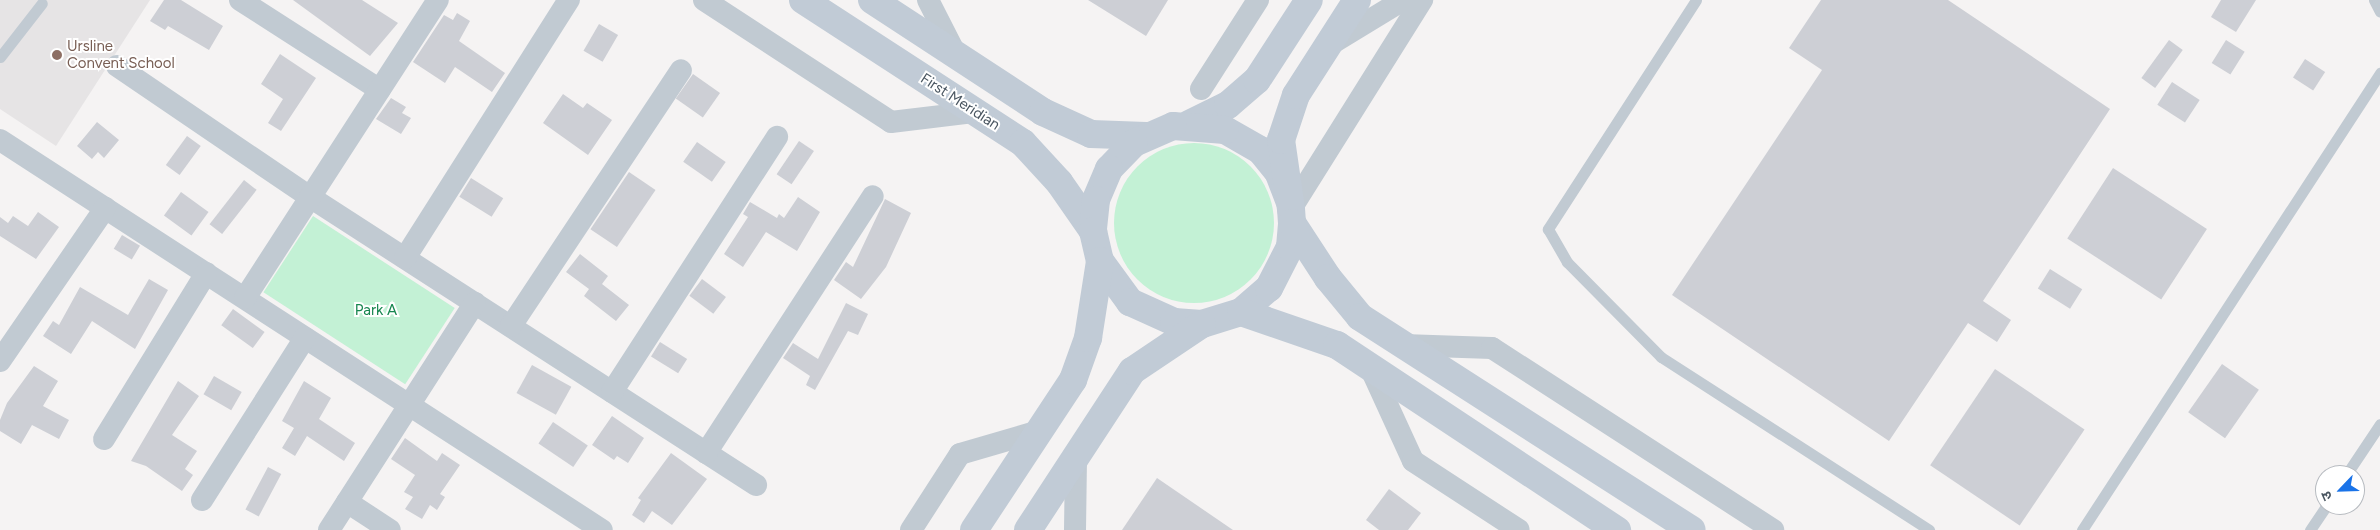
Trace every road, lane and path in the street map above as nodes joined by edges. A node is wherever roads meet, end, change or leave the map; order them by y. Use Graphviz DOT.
graph roads {
  1 [pos="240,0"];
  2 [pos="438,0"];
  3 [pos="569,0"];
  4 [pos="704,0"];
  5 [pos="803,0"];
  6 [pos="872,0"];
  7 [pos="928,0"];
  8 [pos="1258,0"];
  9 [pos="1309,0"];
  10 [pos="1357,0"];
  11 [pos="1403,0"];
  12 [pos="1422,0"];
  13 [pos="1696,0"];
  14 [pos="2374,0"];
  15 [pos="42,3"];
  16 [pos="2380,12"];
  17 [pos="1326,46"];
  18 [pos="956,55"];
  19 [pos="0,57"];
  20 [pos="117,66"];
  21 [pos="681,70"];
  22 [pos="2380,73"];
  23 [pos="1201,89"];
  24 [pos="380,90"];
  25 [pos="975,112"];
  26 [pos="1189,124"];
  27 [pos="777,136"];
  28 [pos="1146,136"];
  29 [pos="0,140"];
  30 [pos="873,196"];
  31 [pos="310,197"];
  32 [pos="105,208"];
  33 [pos="1291,211"];
  34 [pos="1093,231"];
  35 [pos="405,258"];
  36 [pos="1100,261"];
  37 [pos="206,274"];
  38 [pos="245,298"];
  39 [pos="475,303"];
  40 [pos="1241,312"];
  41 [pos="1202,324"];
  42 [pos="511,326"];
  43 [pos="7,335"];
  44 [pos="305,338"];
  45 [pos="1403,345"];
  46 [pos="0,361"];
  47 [pos="1370,367"];
  48 [pos="612,392"];
  49 [pos="408,404"];
  50 [pos="2380,424"];
  51 [pos="1039,431"];
  52 [pos="104,439"];
  53 [pos="706,453"];
  54 [pos="1076,455"];
  55 [pos="2353,465"];
  56 [pos="756,485"];
  57 [pos="202,500"];
  58 [pos="347,502"];
  59 [pos="2320,515"];
  60 [pos="329,530"];
  61 [pos="390,530"];
  62 [pos="602,530"];
  63 [pos="911,530"];
  64 [pos="974,530"];
  65 [pos="1028,530"];
  66 [pos="1075,530"];
  67 [pos="1519,530"];
  68 [pos="1617,530"];
  69 [pos="1692,530"];
  70 [pos="1773,530"];
  71 [pos="1929,530"];
  72 [pos="2082,530"];
  73 [pos="2310,530"];
  1 -- 24 [label="street"];
  2 -- 24 [label="street"];
  3 -- 35 [label="street"];
  4 -- 25 [label="street"];
  5 -- 25 [label="street, First Meridian"];
  6 -- 18 [label="street"];
  7 -- 18 [label="street"];
  8 -- 23 [label="street"];
  9 -- 26 [label="street"];
  10 -- 17 [label="street"];
  11 -- 17 [label="street"];
  12 -- 33 [label="street"];
  13 -- 71 [label="lane"];
  14 -- 16 [label="lane"];
  15 -- 19 [label="lane"];
  17 -- 33 [label="street"];
  18 -- 28 [label="street"];
  20 -- 31 [label="street"];
  21 -- 42 [label="street"];
  22 -- 72 [label="lane"];
  24 -- 31 [label="street"];
  25 -- 34 [label="street, First Meridian"];
  26 -- 28 [label="street"];
  26 -- 33 [label="street"];
  27 -- 48 [label="street"];
  28 -- 34 [label="street"];
  29 -- 32 [label="street"];
  30 -- 53 [label="street"];
  31 -- 35 [label="street"];
  31 -- 38 [label="street"];
  32 -- 37 [label="street"];
  32 -- 43 [label="street"];
  33 -- 40 [label="street"];
  33 -- 45 [label="street"];
  34 -- 36 [label="street"];
  35 -- 39 [label="street"];
  36 -- 41 [label="street"];
  36 -- 51 [label="street"];
  37 -- 38 [label="street"];
  37 -- 52 [label="street"];
  38 -- 44 [label="street"];
  39 -- 42 [label="street"];
  39 -- 49 [label="street"];
  40 -- 41 [label="street"];
  40 -- 47 [label="street"];
  41 -- 54 [label="street"];
  42 -- 48 [label="street"];
  43 -- 46 [label="street"];
  44 -- 49 [label="street"];
  44 -- 57 [label="street"];
  45 -- 69 [label="street"];
  45 -- 70 [label="street"];
  47 -- 67 [label="street"];
  47 -- 68 [label="street"];
  48 -- 53 [label="street"];
  49 -- 58 [label="street"];
  49 -- 62 [label="street"];
  50 -- 55 [label="lane"];
  51 -- 63 [label="street"];
  51 -- 64 [label="street"];
  53 -- 56 [label="street"];
  54 -- 65 [label="street"];
  54 -- 66 [label="street"];
  58 -- 60 [label="street"];
  58 -- 61 [label="street"];
  59 -- 73 [label="lane"];
}
